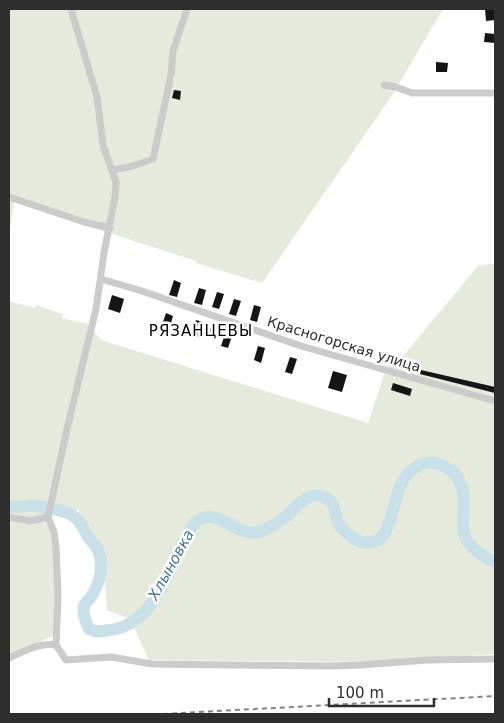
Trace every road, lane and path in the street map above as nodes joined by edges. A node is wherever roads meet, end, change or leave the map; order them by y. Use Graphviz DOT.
graph roads {
  1 [pos="71,9"];
  2 [pos="187,9"];
  3 [pos="384,85"];
  4 [pos="495,93"];
  5 [pos="112,170"];
  6 [pos="9,197"];
  7 [pos="110,228"];
  8 [pos="100,279"];
  9 [pos="495,401"];
  10 [pos="9,517"];
  11 [pos="48,517"];
  12 [pos="56,645"];
  13 [pos="9,658"];
  14 [pos="495,659"];
  1 -- 5 [label="street"];
  2 -- 5 [label="street"];
  3 -- 4 [label="street"];
  5 -- 7 [label="street"];
  6 -- 7 [label="street"];
  7 -- 8 [label="street"];
  8 -- 9 [label="street, Красногорская улица"];
  8 -- 11 [label="street"];
  10 -- 11 [label="street"];
  11 -- 12 [label="street"];
  12 -- 13 [label="street"];
  12 -- 14 [label="street"];
}
